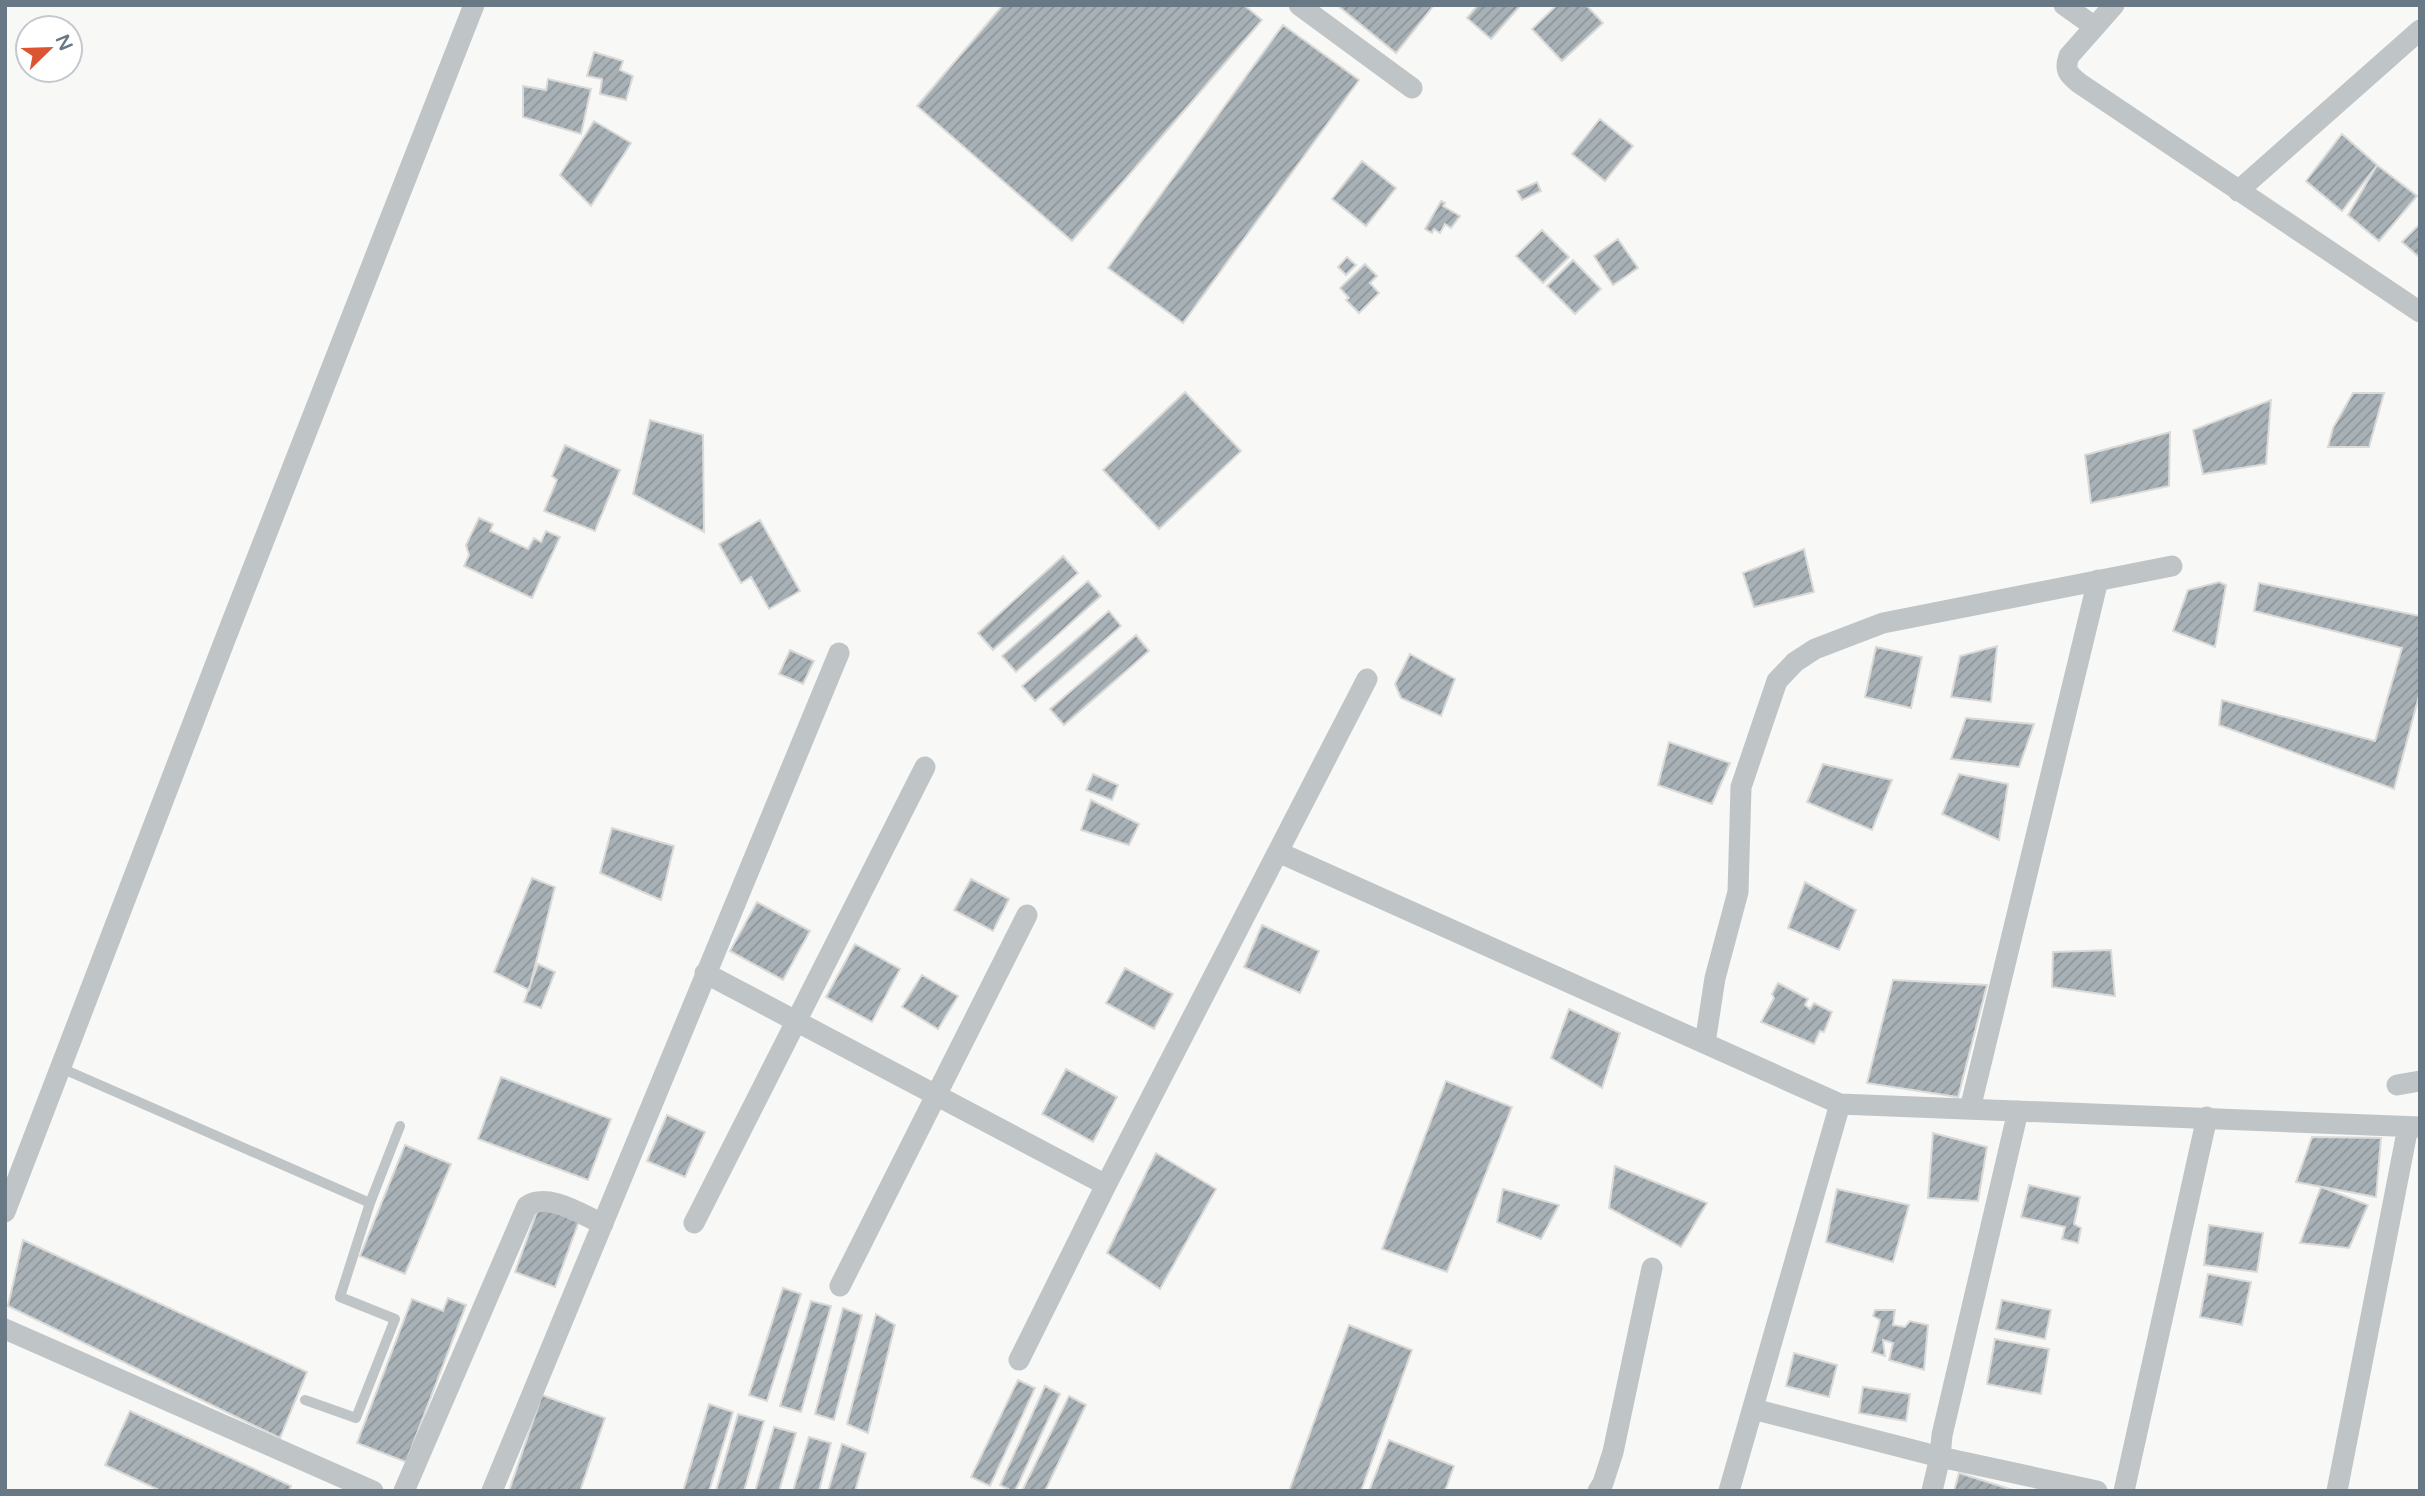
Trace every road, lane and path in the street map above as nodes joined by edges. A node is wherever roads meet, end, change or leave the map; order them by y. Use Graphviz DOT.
graph roads {
  1 [pos="474,5"];
  2 [pos="1299,5"];
  3 [pos="2064,5"];
  4 [pos="2115,5"];
  5 [pos="2095,27"];
  6 [pos="2420,30"];
  7 [pos="1412,88"];
  8 [pos="2238,191"];
  9 [pos="2420,312"];
  10 [pos="2172,566"];
  11 [pos="2098,580"];
  12 [pos="839,653"];
  13 [pos="1367,679"];
  14 [pos="925,767"];
  15 [pos="1278,852"];
  16 [pos="1027,915"];
  17 [pos="705,973"];
  18 [pos="795,1020"];
  19 [pos="1705,1043"];
  20 [pos="61,1068"];
  21 [pos="2420,1081"];
  22 [pos="2397,1085"];
  23 [pos="938,1096"];
  24 [pos="1840,1104"];
  25 [pos="1969,1110"];
  26 [pos="2018,1111"];
  27 [pos="2207,1117"];
  28 [pos="400,1126"];
  29 [pos="2414,1127"];
  30 [pos="1106,1185"];
  31 [pos="370,1203"];
  32 [pos="5,1212"];
  33 [pos="694,1223"];
  34 [pos="603,1224"];
  35 [pos="1652,1268"];
  36 [pos="839,1286"];
  37 [pos="5,1329"];
  38 [pos="1019,1360"];
  39 [pos="305,1400"];
  40 [pos="1753,1409"];
  41 [pos="1940,1457"];
  42 [pos="373,1491"];
  43 [pos="404,1491"];
  44 [pos="492,1491"];
  45 [pos="1598,1491"];
  46 [pos="1729,1491"];
  47 [pos="1932,1491"];
  48 [pos="2097,1491"];
  49 [pos="2124,1491"];
  50 [pos="2337,1491"];
  1 -- 20 [label="street"];
  2 -- 7 [label="street"];
  3 -- 5 [label="street"];
  4 -- 5 [label="street"];
  5 -- 8 [label="street"];
  6 -- 8 [label="street"];
  8 -- 9 [label="street"];
  10 -- 11 [label="street"];
  11 -- 19 [label="street"];
  11 -- 25 [label="street"];
  12 -- 17 [label="street"];
  13 -- 15 [label="street"];
  14 -- 18 [label="street"];
  15 -- 19 [label="street"];
  15 -- 30 [label="street"];
  16 -- 23 [label="street"];
  17 -- 18 [label="street"];
  17 -- 34 [label="street"];
  18 -- 23 [label="street"];
  18 -- 33 [label="street"];
  19 -- 24 [label="street"];
  20 -- 31 [label="lane"];
  20 -- 32 [label="street"];
  21 -- 22 [label="street"];
  23 -- 30 [label="street"];
  23 -- 36 [label="street"];
  24 -- 25 [label="street"];
  24 -- 40 [label="street"];
  25 -- 26 [label="street"];
  26 -- 27 [label="street"];
  26 -- 41 [label="street"];
  27 -- 29 [label="street"];
  27 -- 49 [label="street"];
  28 -- 31 [label="lane"];
  29 -- 50 [label="street"];
  30 -- 38 [label="street"];
  31 -- 39 [label="lane"];
  34 -- 43 [label="street"];
  34 -- 44 [label="street"];
  35 -- 45 [label="street"];
  37 -- 42 [label="street"];
  40 -- 41 [label="street"];
  40 -- 46 [label="street"];
  41 -- 47 [label="street"];
  41 -- 48 [label="street"];
}
